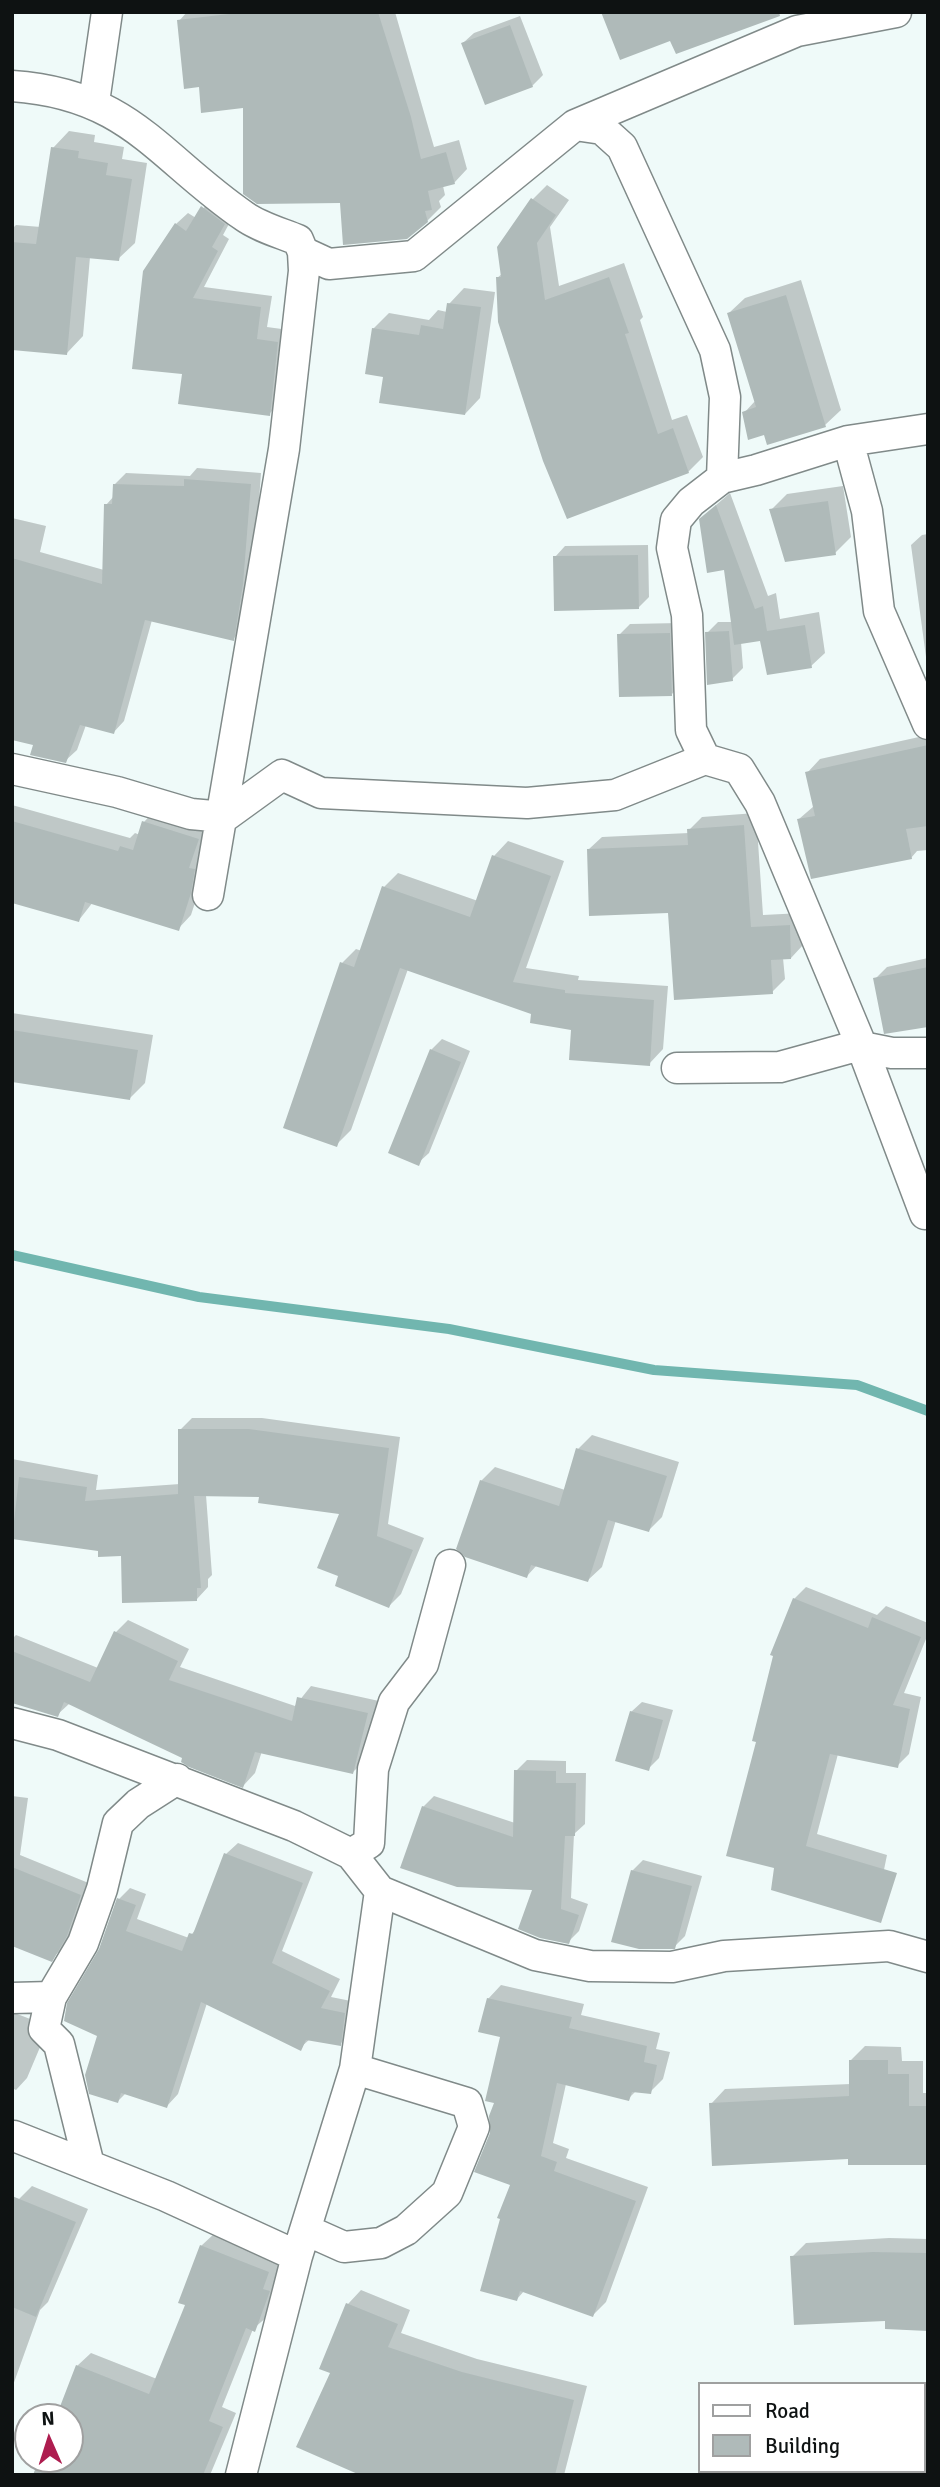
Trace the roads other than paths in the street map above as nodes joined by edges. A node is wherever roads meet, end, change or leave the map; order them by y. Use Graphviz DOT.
graph roads {
  1 [pos="107,12"];
  2 [pos="896,12"];
  3 [pos="12,86"];
  4 [pos="94,102"];
  5 [pos="575,125"];
  6 [pos="303,252"];
  7 [pos="928,429"];
  8 [pos="848,441"];
  9 [pos="722,478"];
  10 [pos="928,724"];
  11 [pos="705,759"];
  12 [pos="12,769"];
  13 [pos="224,817"];
  14 [pos="208,895"];
  15 [pos="862,1047"];
  16 [pos="928,1053"];
  17 [pos="677,1068"];
  18 [pos="925,1214"];
  19 [pos="450,1565"];
  20 [pos="12,1723"];
  21 [pos="177,1779"];
  22 [pos="351,1854"];
  23 [pos="380,1891"];
  24 [pos="928,1957"];
  25 [pos="51,1997"];
  26 [pos="12,1998"];
  27 [pos="355,2069"];
  28 [pos="14,2136"];
  29 [pos="89,2165"];
  30 [pos="301,2243"];
  31 [pos="241,2475"];
  1 -- 4 [label="street"];
  2 -- 5 [label="street"];
  3 -- 4 [label="street"];
  4 -- 6 [label="street"];
  5 -- 6 [label="street"];
  5 -- 9 [label="street"];
  6 -- 13 [label="street"];
  7 -- 8 [label="street"];
  8 -- 9 [label="street"];
  8 -- 10 [label="street"];
  9 -- 11 [label="street"];
  11 -- 13 [label="street"];
  11 -- 15 [label="street"];
  12 -- 13 [label="street"];
  13 -- 14 [label="street"];
  15 -- 16 [label="street"];
  15 -- 17 [label="street"];
  15 -- 18 [label="street"];
  19 -- 22 [label="street"];
  20 -- 21 [label="street"];
  21 -- 22 [label="street"];
  21 -- 25 [label="street"];
  22 -- 23 [label="street"];
  23 -- 24 [label="street"];
  23 -- 27 [label="street"];
  25 -- 26 [label="street"];
  25 -- 29 [label="street"];
  27 -- 30 [label="street"];
  27 -- 30 [label="street"];
  28 -- 29 [label="street"];
  29 -- 30 [label="street"];
  30 -- 31 [label="street"];
}
